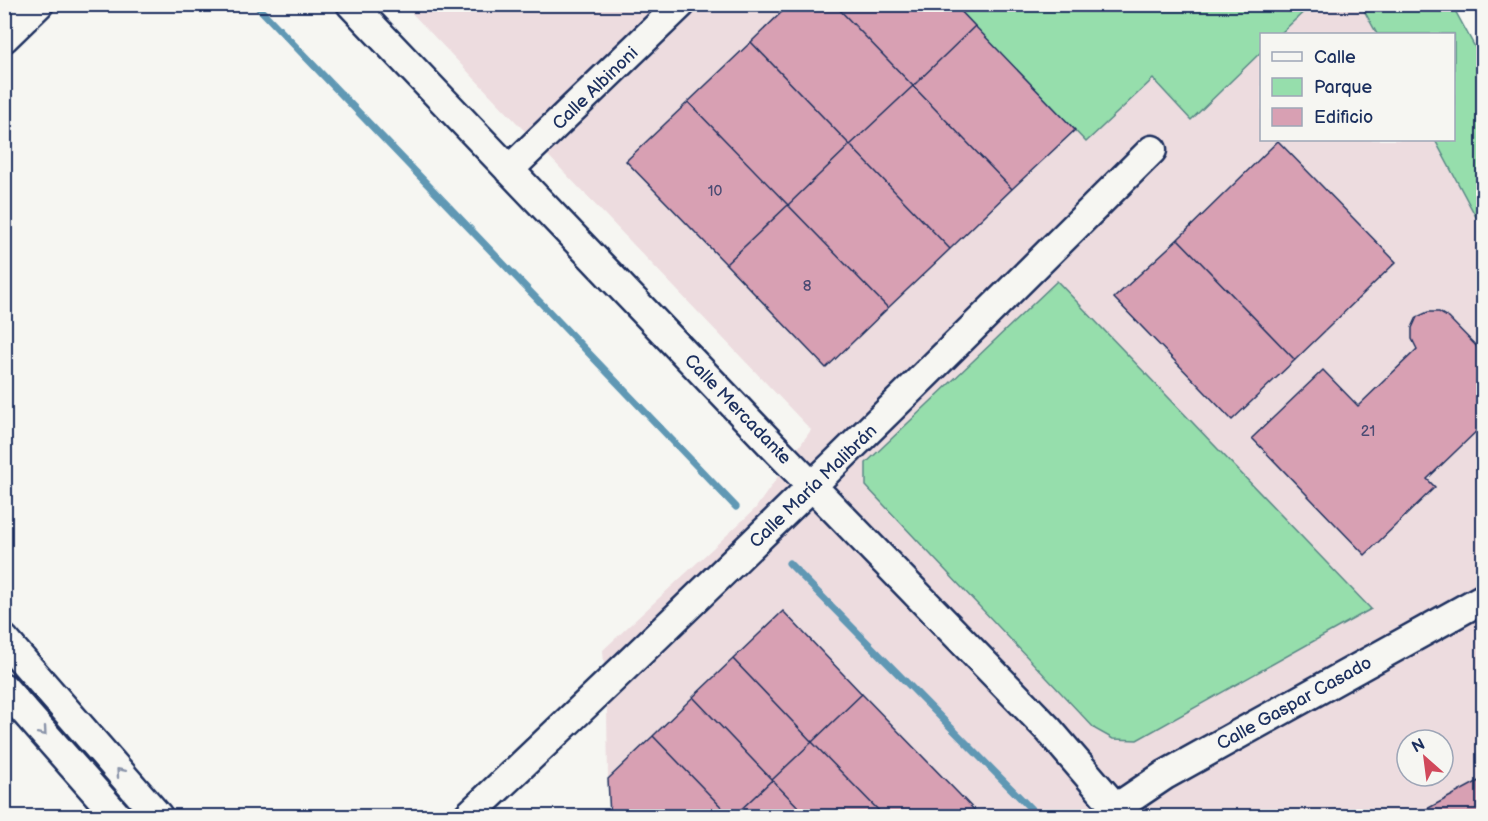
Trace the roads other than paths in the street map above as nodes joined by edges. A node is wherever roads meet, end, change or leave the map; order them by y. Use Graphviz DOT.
graph roads {
  1 [pos="39,4"];
  2 [pos="351,4"];
  3 [pos="681,4"];
  4 [pos="4,38"];
  5 [pos="1152,150"];
  6 [pos="509,170"];
  7 [pos="812,487"];
  8 [pos="1484,598"];
  9 [pos="4,639"];
  10 [pos="4,687"];
  11 [pos="1116,814"];
  12 [pos="117,816"];
  13 [pos="158,816"];
  14 [pos="468,816"];
  1 -- 4 [label="street"];
  2 -- 6 [label="street, Calle Mercadante"];
  3 -- 6 [label="street, Calle Albinoni"];
  5 -- 7 [label="street, Calle María Malibrán"];
  6 -- 7 [label="street, Calle Mercadante"];
  7 -- 11 [label="street, Calle Mercadante"];
  7 -- 14 [label="street, Calle María Malibrán"];
  8 -- 11 [label="street, Calle Gaspar Casado"];
  13 -- 9 [label="street, one-way"];
  10 -- 12 [label="street, one-way"];
}
